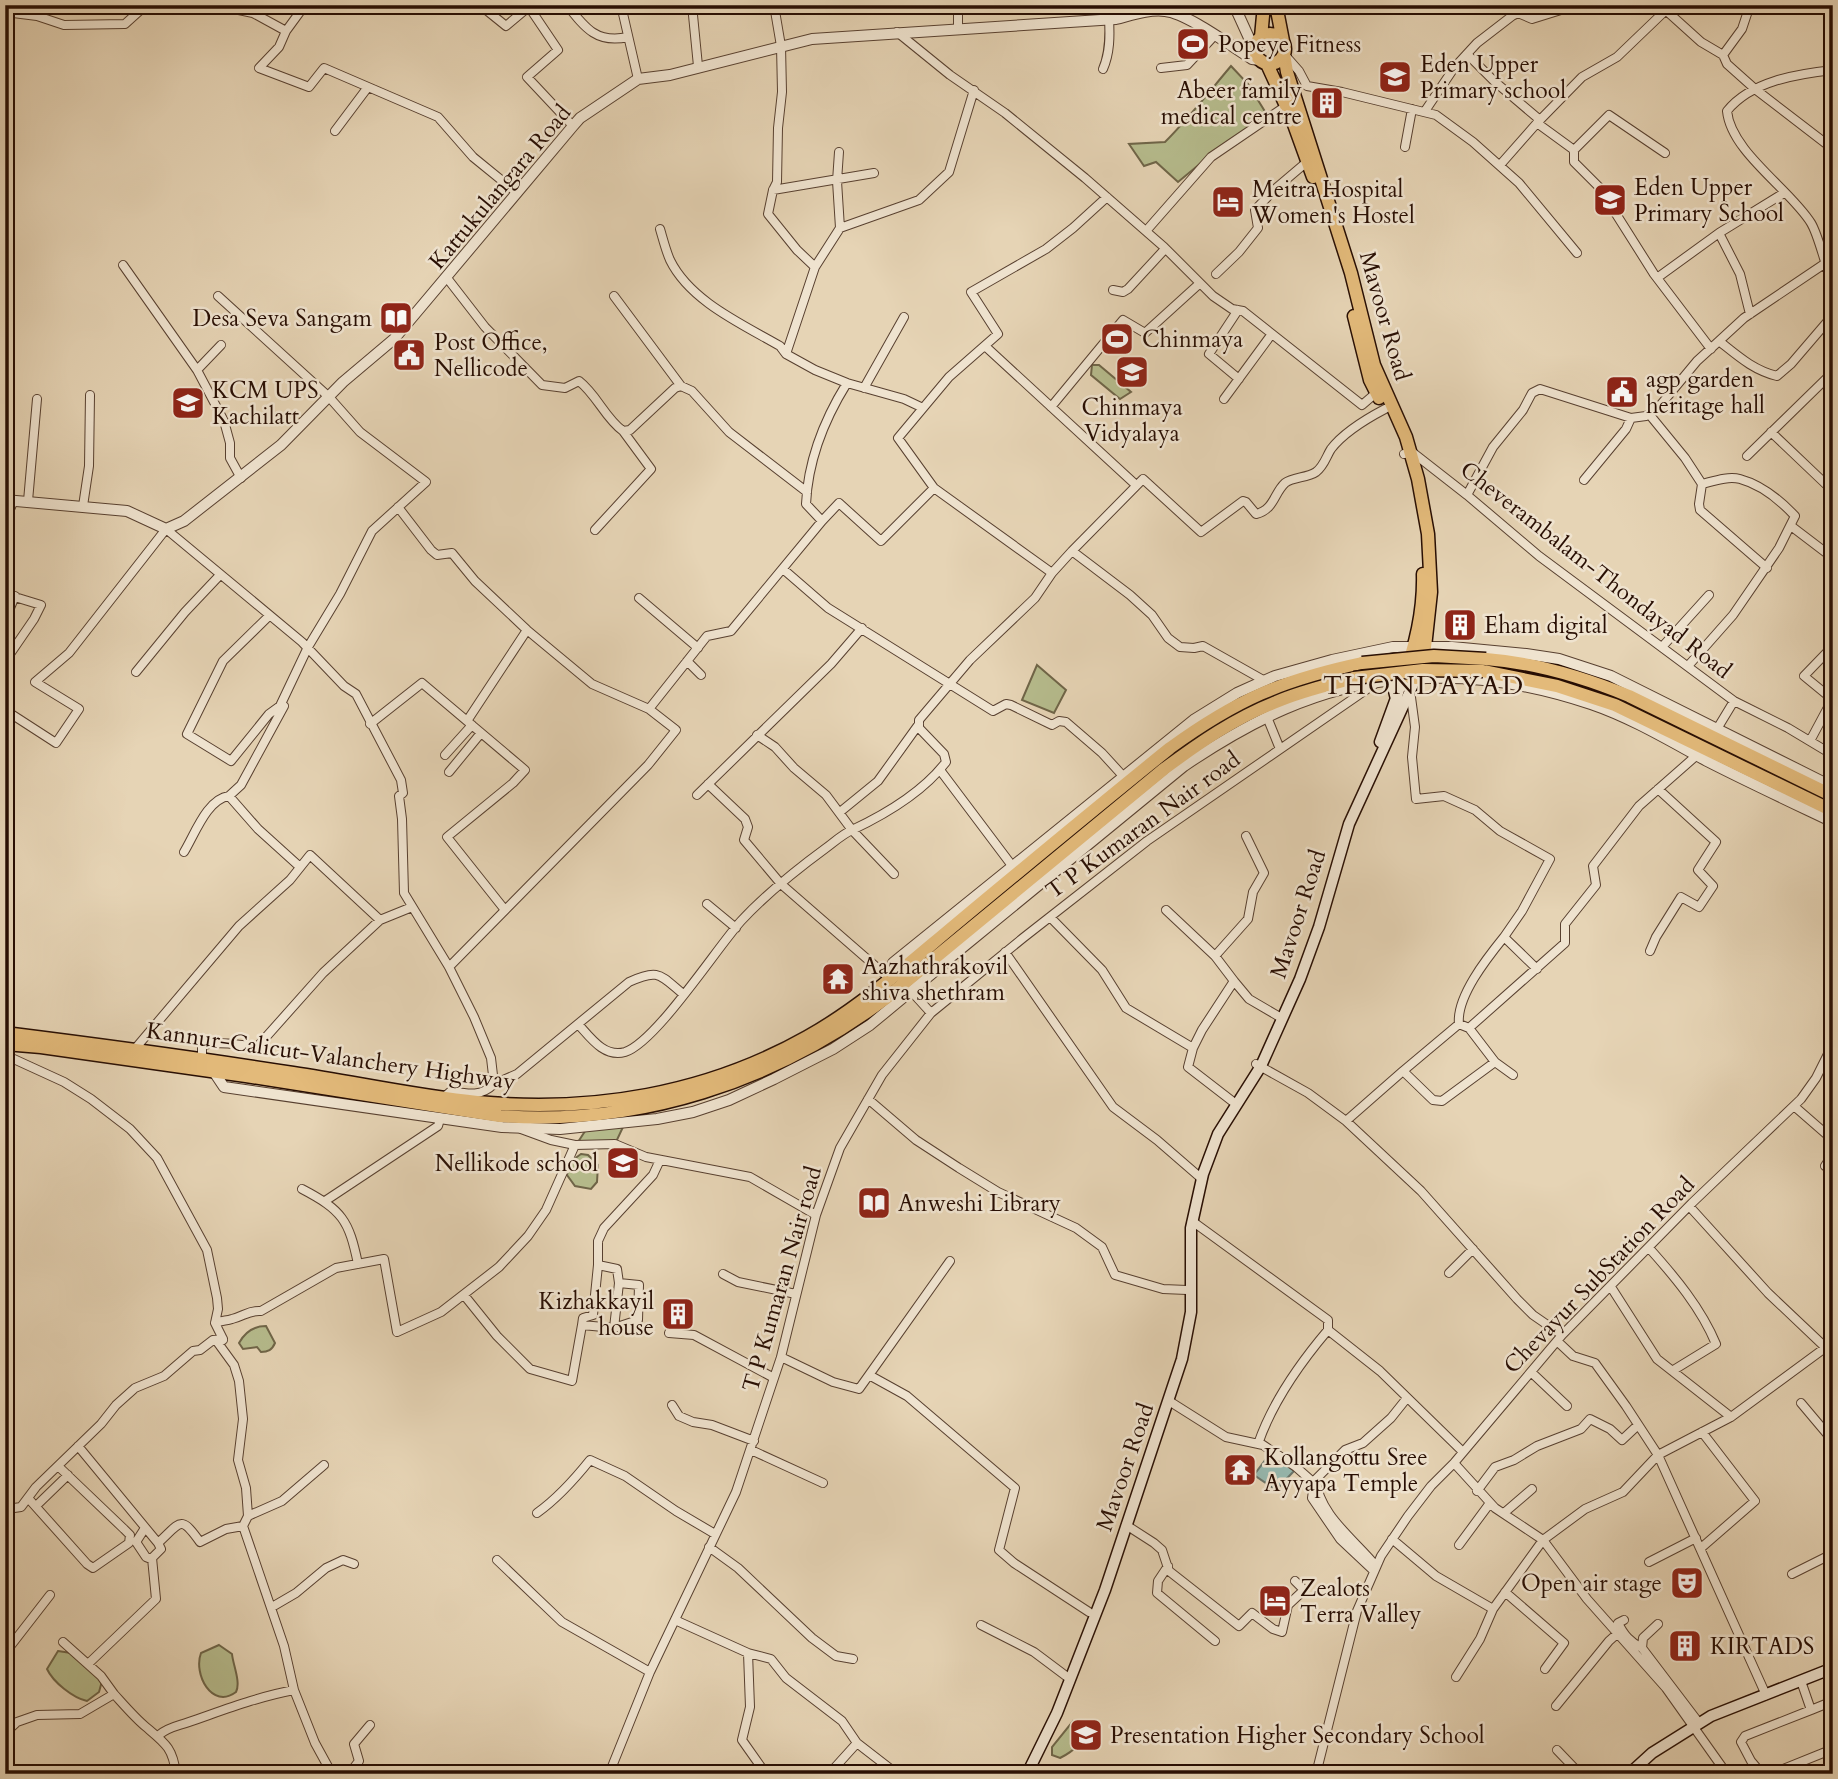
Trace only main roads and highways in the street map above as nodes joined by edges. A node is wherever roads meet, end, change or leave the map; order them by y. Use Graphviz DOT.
graph roads {
  1 [pos="1264,5"];
  2 [pos="1276,5"];
  3 [pos="1258,42"];
  4 [pos="1284,47"];
  5 [pos="1264,62"];
  6 [pos="1408,453"];
  7 [pos="1485,665"];
  8 [pos="1384,681"];
  9 [pos="1410,683"];
  10 [pos="1396,699"];
  11 [pos="1790,771"];
  12 [pos="1779,791"];
  13 [pos="1833,796"];
  14 [pos="1833,811"];
  15 [pos="5,1032"];
  16 [pos="5,1044"];
  17 [pos="1258,1065"];
  18 [pos="1199,1178"];
  19 [pos="1833,1668"];
  20 [pos="1021,1774"];
  21 [pos="1027,1774"];
  22 [pos="1629,1774"];
  1 -- 3 [label="main road, Mavoor Road"];
  2 -- 4 [label="main road, Mavoor Road"];
  3 -- 4 [label="main road"];
  3 -- 5 [label="main road, Mavoor Road"];
  4 -- 5 [label="main road"];
  4 -- 6 [label="main road, Mavoor Road"];
  5 -- 6 [label="main road, Mavoor Road"];
  6 -- 9 [label="main road, Mavoor Road"];
  7 -- 11 [label="main road, Kannur-Calicut-Valanchery Highway"];
  7 -- 12 [label="main road, Kannur-Calicut-Valanchery Highway"];
  7 -- 15 [label="main road, Kannur-Calicut-Valanchery Highway, bridge"];
  7 -- 16 [label="main road, Kannur-Calicut-Valanchery Highway, bridge"];
  8 -- 10 [label="main road"];
  9 -- 10 [label="main road, Mavoor Road"];
  9 -- 17 [label="main road, Mavoor Road"];
  10 -- 17 [label="main road, Mavoor Road"];
  11 -- 12 [label="main road"];
  11 -- 13 [label="main road, Kannur-Calicut-Valanchery Highway"];
  12 -- 14 [label="main road, Kannur-Calicut-Valanchery Highway"];
  17 -- 18 [label="main road, Mavoor Road"];
  17 -- 18 [label="main road, Mavoor Road"];
  18 -- 20 [label="main road, Mavoor Road"];
  18 -- 21 [label="main road, Mavoor Road"];
  19 -- 22 [label="main road"];
}
